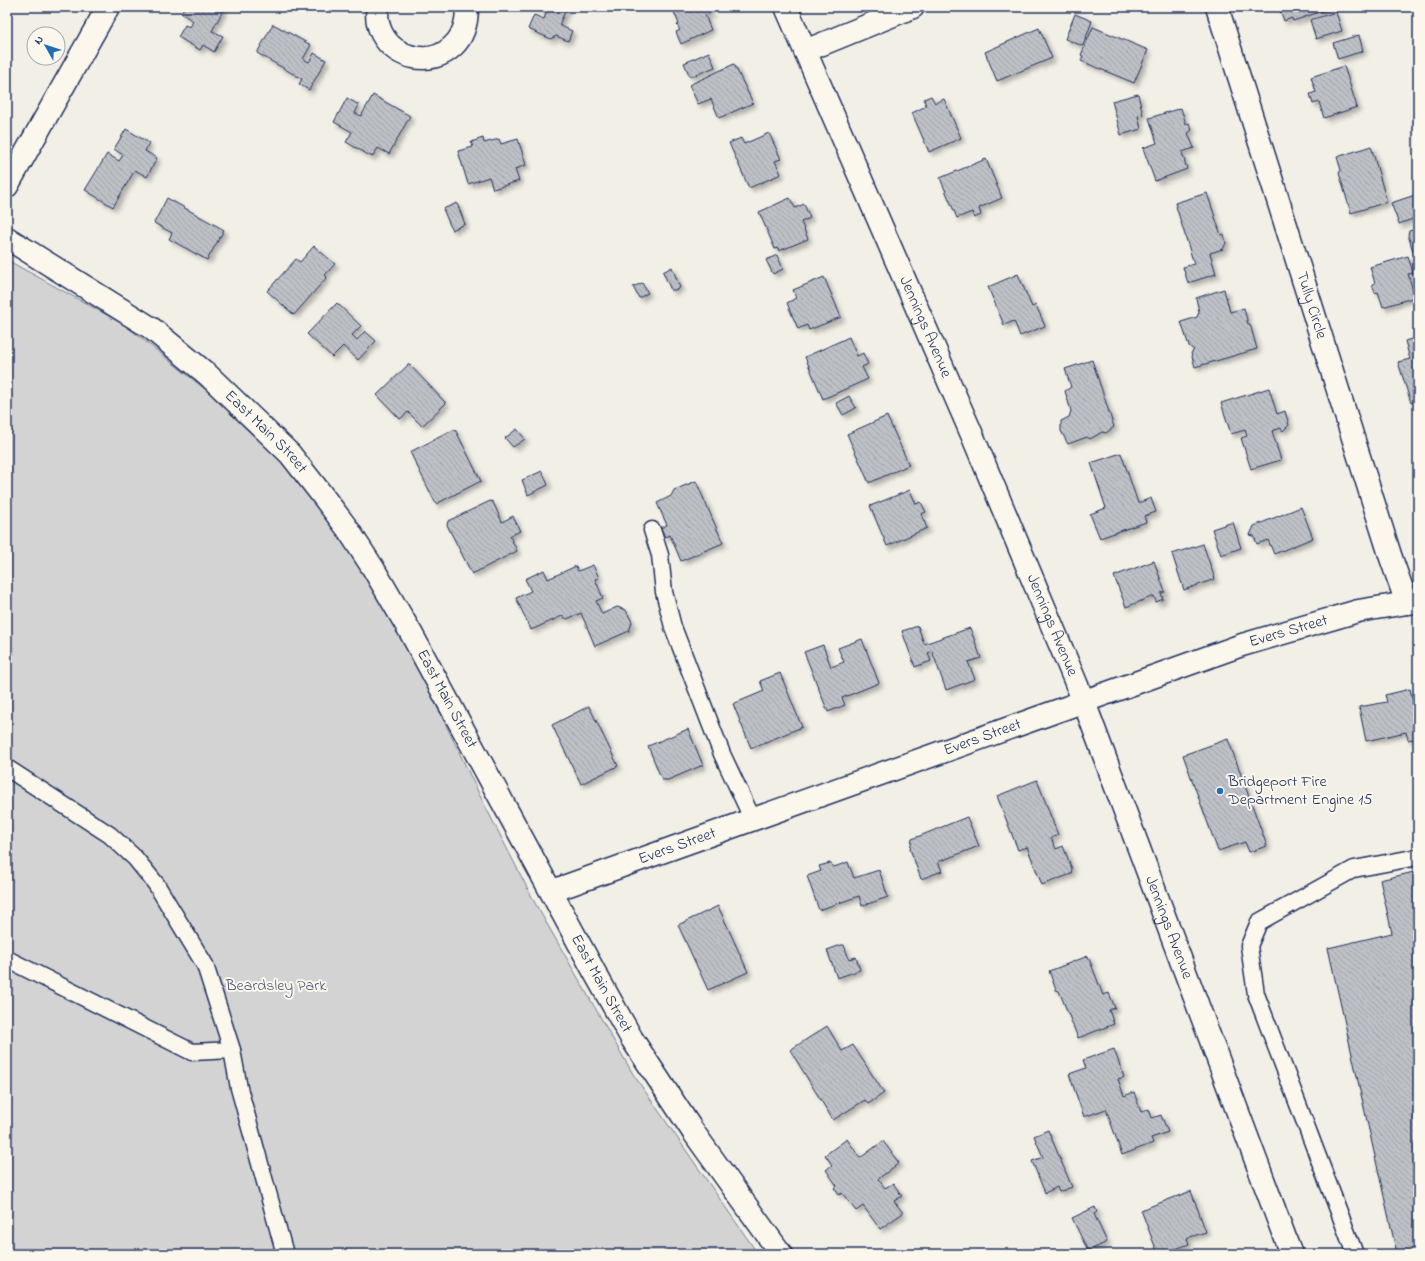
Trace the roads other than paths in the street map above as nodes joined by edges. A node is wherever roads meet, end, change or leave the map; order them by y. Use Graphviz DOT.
graph roads {
  1 [pos="108,7"];
  2 [pos="378,7"];
  3 [pos="467,7"];
  4 [pos="786,7"];
  5 [pos="913,7"];
  6 [pos="1217,7"];
  7 [pos="805,51"];
  8 [pos="7,186"];
  9 [pos="7,238"];
  10 [pos="652,530"];
  11 [pos="1413,603"];
  12 [pos="1084,702"];
  13 [pos="7,768"];
  14 [pos="753,820"];
  15 [pos="1418,857"];
  16 [pos="552,891"];
  17 [pos="7,959"];
  18 [pos="232,1050"];
  19 [pos="285,1254"];
  20 [pos="782,1254"];
  21 [pos="1291,1254"];
  22 [pos="1355,1254"];
  1 -- 8 [label="street"];
  2 -- 3 [label="street"];
  4 -- 7 [label="street, Jennings Avenue"];
  5 -- 7 [label="street"];
  6 -- 11 [label="street, Tully Circle"];
  7 -- 12 [label="street, Jennings Avenue"];
  9 -- 16 [label="street, East Main Street"];
  10 -- 14 [label="lane"];
  11 -- 12 [label="street, Evers Street"];
  12 -- 14 [label="street, Evers Street"];
  12 -- 21 [label="street, Jennings Avenue"];
  13 -- 18 [label="lane"];
  14 -- 16 [label="street, Evers Street"];
  15 -- 22 [label="lane"];
  16 -- 20 [label="street, East Main Street"];
  17 -- 18 [label="lane"];
  18 -- 19 [label="lane"];
}
